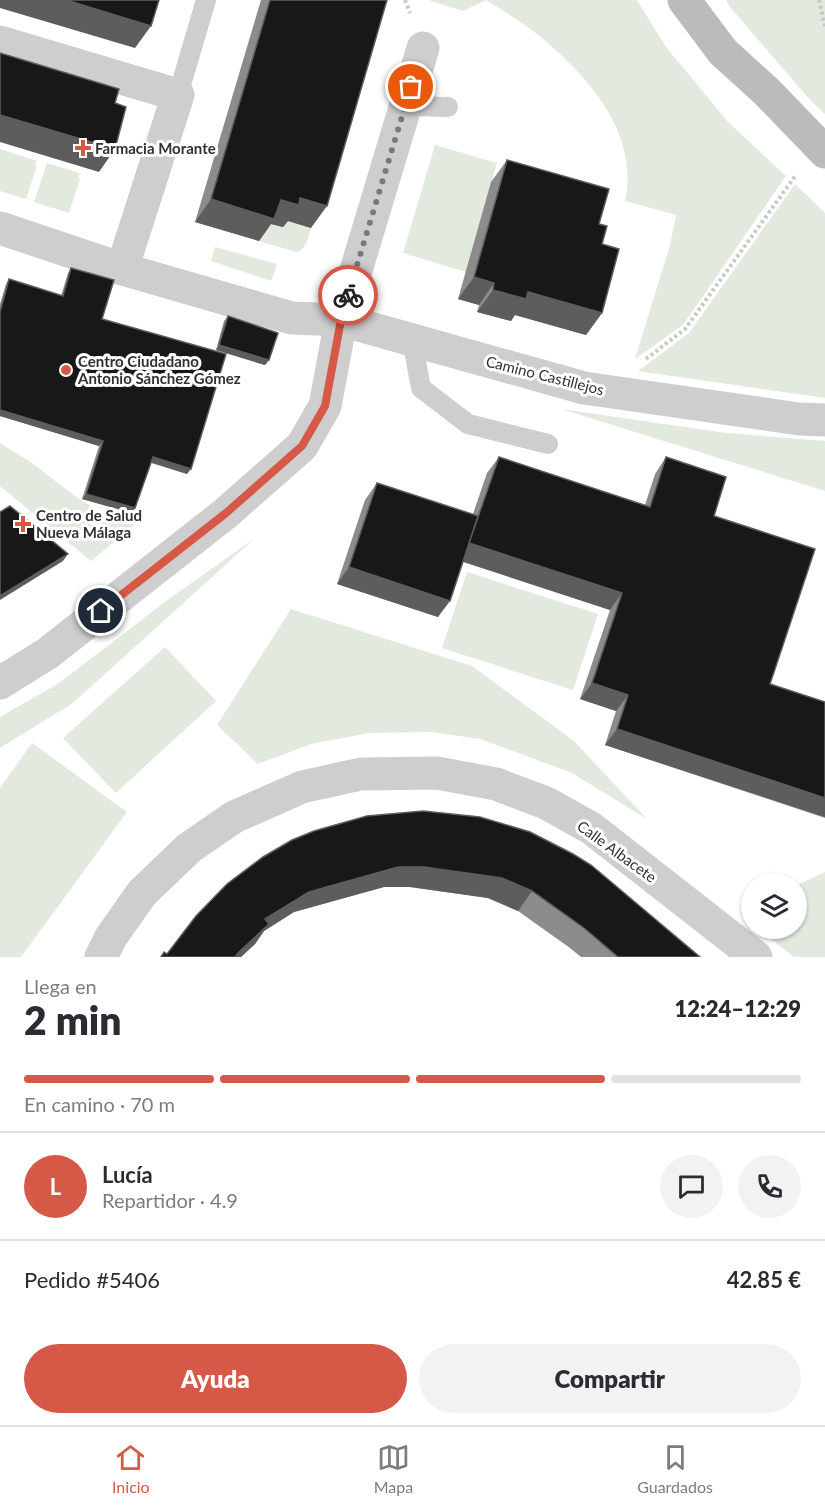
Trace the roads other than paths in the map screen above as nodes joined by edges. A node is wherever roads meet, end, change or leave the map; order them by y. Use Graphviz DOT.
graph roads {
  1 [pos="206,0"];
  2 [pos="684,0"];
  3 [pos="0,42"];
  4 [pos="423,48"];
  5 [pos="178,95"];
  6 [pos="406,106"];
  7 [pos="448,107"];
  8 [pos="825,152"];
  9 [pos="0,228"];
  10 [pos="122,269"];
  11 [pos="341,320"];
  12 [pos="412,340"];
  13 [pos="825,420"];
  14 [pos="548,444"];
  15 [pos="0,683"];
  16 [pos="101,957"];
  17 [pos="756,957"];
  1 -- 5 [label="lane"];
  2 -- 8 [label="street"];
  3 -- 5 [label="street"];
  4 -- 6 [label="street"];
  5 -- 10 [label="street"];
  6 -- 7 [label="lane"];
  6 -- 11 [label="street"];
  9 -- 10 [label="street, Camino Castillejos"];
  10 -- 11 [label="street, Camino Castillejos"];
  11 -- 12 [label="street, Camino Castillejos"];
  11 -- 15 [label="street"];
  12 -- 13 [label="street, Camino Castillejos"];
  12 -- 14 [label="lane"];
  16 -- 17 [label="street, Calle Albacete"];
}
